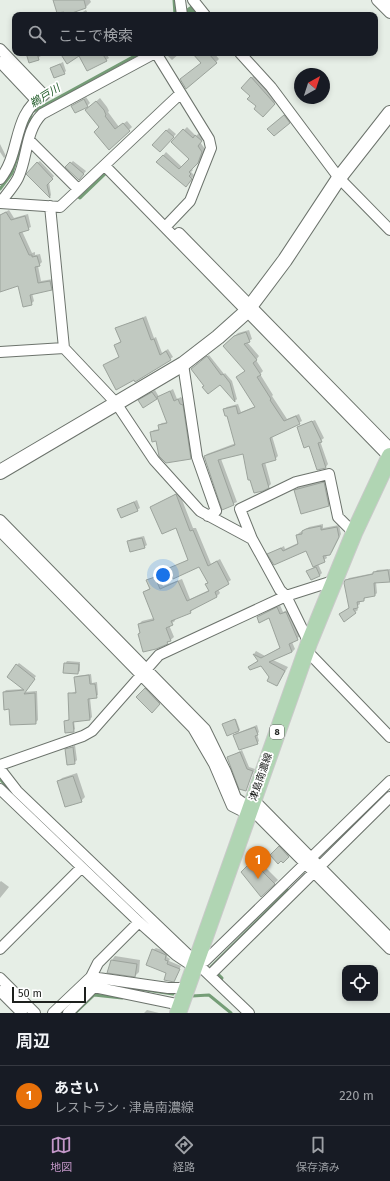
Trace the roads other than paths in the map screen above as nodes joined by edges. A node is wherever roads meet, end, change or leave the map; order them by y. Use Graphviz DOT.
graph roads {
  1 [pos="180,0"];
  2 [pos="193,0"];
  3 [pos="378,0"];
  4 [pos="388,0"];
  5 [pos="390,2"];
  6 [pos="182,12"];
  7 [pos="203,12"];
  8 [pos="390,13"];
  9 [pos="0,50"];
  10 [pos="150,56"];
  11 [pos="158,56"];
  12 [pos="243,56"];
  13 [pos="0,62"];
  14 [pos="180,94"];
  15 [pos="36,100"];
  16 [pos="390,113"];
  17 [pos="29,140"];
  18 [pos="107,164"];
  19 [pos="0,178"];
  20 [pos="339,178"];
  21 [pos="78,190"];
  22 [pos="0,203"];
  23 [pos="50,206"];
  24 [pos="169,223"];
  25 [pos="390,230"];
  26 [pos="249,309"];
  27 [pos="64,348"];
  28 [pos="0,352"];
  29 [pos="183,364"];
  30 [pos="116,403"];
  31 [pos="390,455"];
  32 [pos="0,472"];
  33 [pos="208,516"];
  34 [pos="0,520"];
  35 [pos="0,532"];
  36 [pos="354,532"];
  37 [pos="252,539"];
  38 [pos="333,581"];
  39 [pos="286,596"];
  40 [pos="307,646"];
  41 [pos="143,672"];
  42 [pos="390,737"];
  43 [pos="0,765"];
  44 [pos="0,769"];
  45 [pos="390,781"];
  46 [pos="0,789"];
  47 [pos="390,797"];
  48 [pos="251,807"];
  49 [pos="308,861"];
  50 [pos="81,868"];
  51 [pos="317,869"];
  52 [pos="139,922"];
  53 [pos="390,938"];
  54 [pos="0,949"];
  55 [pos="390,949"];
  56 [pos="195,964"];
  57 [pos="210,975"];
  58 [pos="91,977"];
  59 [pos="1,985"];
  60 [pos="186,988"];
  61 [pos="180,1009"];
  62 [pos="22,1013"];
  63 [pos="35,1013"];
  64 [pos="53,1013"];
  65 [pos="68,1013"];
  66 [pos="250,1013"];
  1 -- 6 [label="street"];
  2 -- 7 [label="street"];
  3 -- 8 [label="street"];
  4 -- 5 [label="street"];
  9 -- 15 [label="street"];
  10 -- 17 [label="street"];
  11 -- 14 [label="street"];
  12 -- 20 [label="street"];
  13 -- 15 [label="street"];
  14 -- 18 [label="street"];
  14 -- 24 [label="street"];
  15 -- 19 [label="street"];
  16 -- 20 [label="street"];
  17 -- 21 [label="street"];
  17 -- 22 [label="street"];
  18 -- 21 [label="street"];
  18 -- 24 [label="street"];
  18 -- 26 [label="street"];
  20 -- 25 [label="street"];
  20 -- 26 [label="street"];
  21 -- 23 [label="street"];
  22 -- 23 [label="street"];
  23 -- 27 [label="street"];
  24 -- 26 [label="street"];
  26 -- 29 [label="street"];
  26 -- 31 [label="street"];
  27 -- 28 [label="street"];
  27 -- 30 [label="street"];
  29 -- 30 [label="street"];
  29 -- 33 [label="street"];
  30 -- 32 [label="street"];
  30 -- 33 [label="street"];
  31 -- 36 [label="main road, 津島南濃線 / 8"];
  33 -- 37 [label="street"];
  34 -- 41 [label="street"];
  35 -- 41 [label="street"];
  36 -- 37 [label="street"];
  36 -- 38 [label="main road, 津島南濃線 / 8"];
  37 -- 39 [label="street"];
  38 -- 39 [label="street"];
  38 -- 40 [label="main road, 津島南濃線 / 8"];
  39 -- 40 [label="street"];
  39 -- 41 [label="street"];
  40 -- 42 [label="street"];
  40 -- 48 [label="main road, 津島南濃線 / 8"];
  41 -- 43 [label="street"];
  41 -- 48 [label="street"];
  44 -- 56 [label="street"];
  45 -- 49 [label="street"];
  46 -- 50 [label="street"];
  47 -- 51 [label="street"];
  48 -- 49 [label="street"];
  48 -- 56 [label="main road, 津島南濃線 / 8"];
  49 -- 51 [label="street"];
  49 -- 56 [label="street"];
  50 -- 52 [label="street"];
  50 -- 54 [label="street"];
  51 -- 53 [label="street"];
  51 -- 55 [label="street"];
  51 -- 57 [label="street"];
  52 -- 56 [label="street"];
  52 -- 58 [label="street"];
  56 -- 57 [label="street"];
  56 -- 60 [label="main road, 津島南濃線 / 8"];
  57 -- 66 [label="street"];
  58 -- 60 [label="street"];
  58 -- 64 [label="street"];
  59 -- 62 [label="street"];
  59 -- 63 [label="street"];
  60 -- 61 [label="main road, 津島南濃線 / 8"];
  61 -- 65 [label="street"];
}
